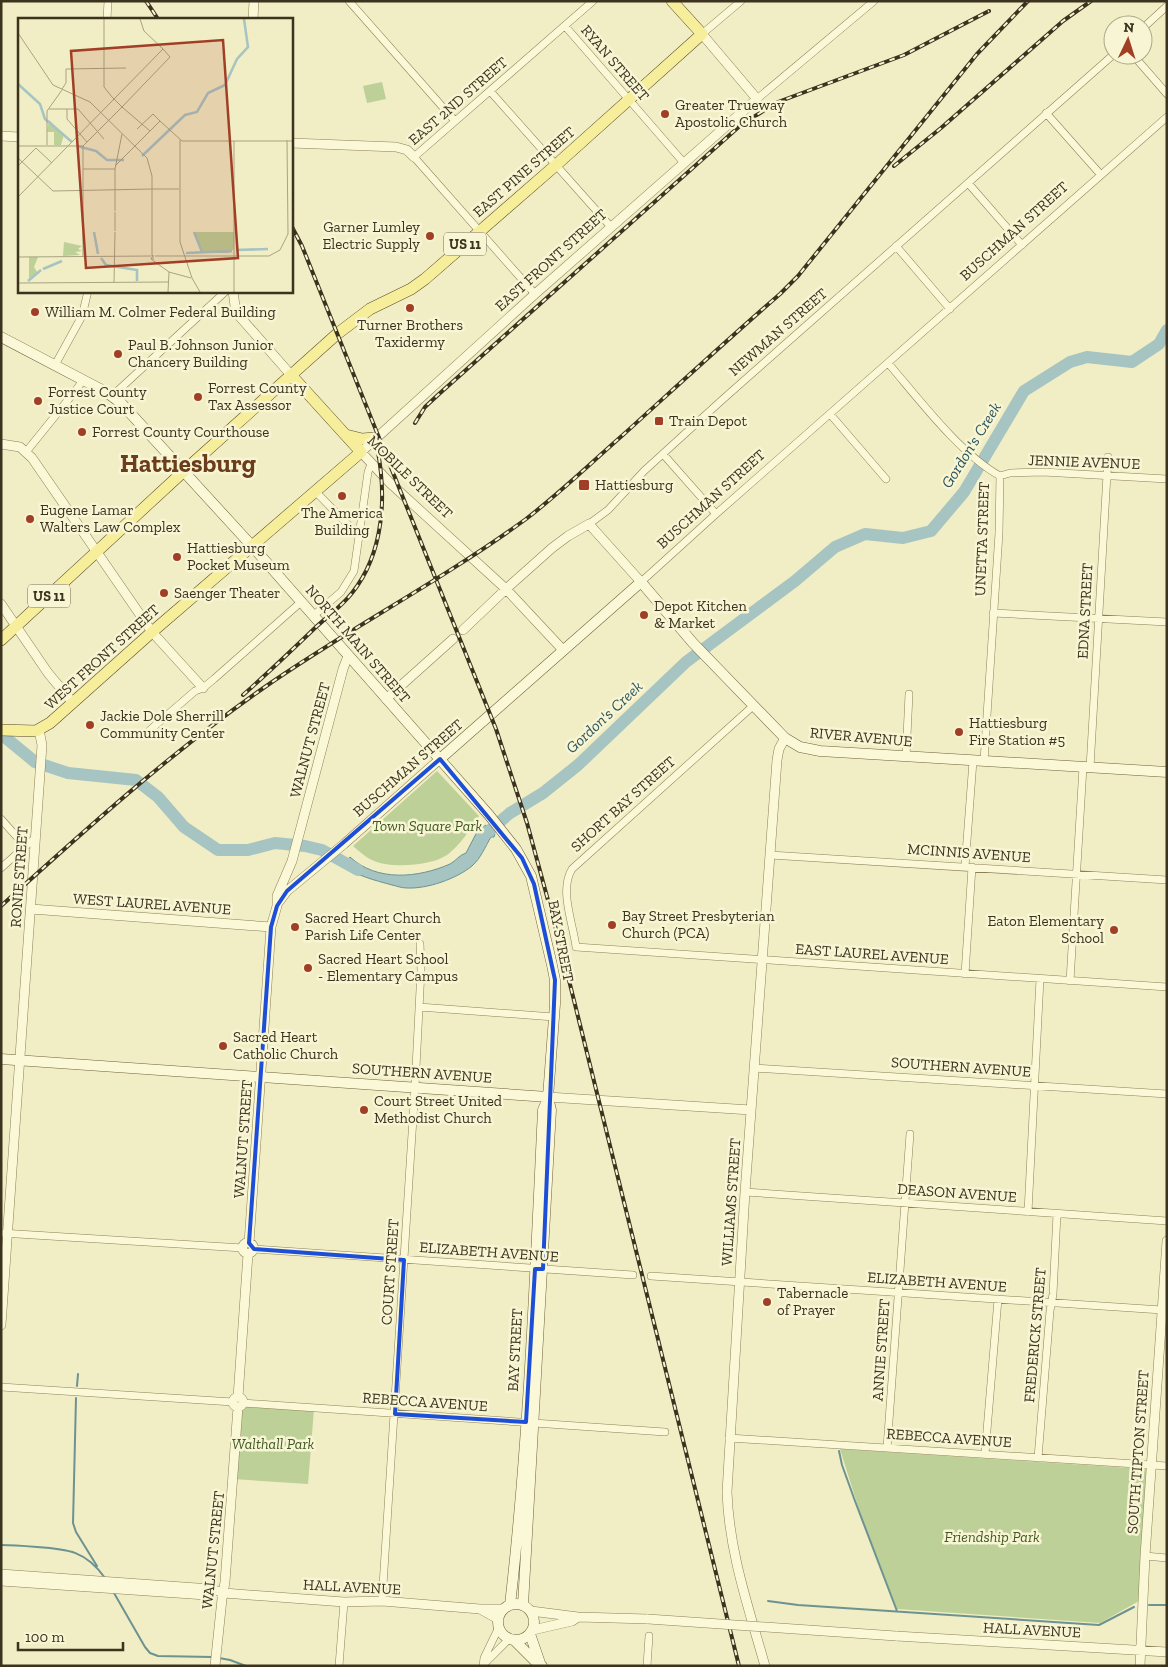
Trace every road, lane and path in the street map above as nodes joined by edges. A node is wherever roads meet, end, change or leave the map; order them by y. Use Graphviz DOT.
graph roads {
  1 [pos="108,1"];
  2 [pos="254,1"];
  3 [pos="349,1"];
  4 [pos="593,1"];
  5 [pos="672,1"];
  6 [pos="741,1"];
  7 [pos="874,1"];
  8 [pos="1167,6"];
  9 [pos="107,18"];
  10 [pos="253,18"];
  11 [pos="1153,19"];
  12 [pos="565,26"];
  13 [pos="702,34"];
  14 [pos="1103,64"];
  15 [pos="1142,65"];
  16 [pos="490,90"];
  17 [pos="1167,94"];
  18 [pos="629,99"];
  19 [pos="757,99"];
  20 [pos="1046,114"];
  21 [pos="1167,116"];
  22 [pos="455,121"];
  23 [pos="1,136"];
  24 [pos="18,137"];
  25 [pos="292,143"];
  26 [pos="414,158"];
  27 [pos="684,163"];
  28 [pos="556,165"];
  29 [pos="1101,175"];
  30 [pos="968,183"];
  31 [pos="611,227"];
  32 [pos="479,231"];
  33 [pos="1022,245"];
  34 [pos="896,246"];
  35 [pos="88,292"];
  36 [pos="225,292"];
  37 [pos="233,292"];
  38 [pos="535,294"];
  39 [pos="950,309"];
  40 [pos="1,337"];
  41 [pos="888,363"];
  42 [pos="55,365"];
  43 [pos="291,375"];
  44 [pos="83,380"];
  45 [pos="112,396"];
  46 [pos="830,414"];
  47 [pos="346,435"];
  48 [pos="375,438"];
  49 [pos="1,444"];
  50 [pos="26,452"];
  51 [pos="361,452"];
  52 [pos="663,454"];
  53 [pos="1108,457"];
  54 [pos="371,464"];
  55 [pos="184,471"];
  56 [pos="997,474"];
  57 [pos="1108,476"];
  58 [pos="886,479"];
  59 [pos="1167,479"];
  60 [pos="315,491"];
  61 [pos="716,514"];
  62 [pos="589,524"];
  63 [pos="359,536"];
  64 [pos="252,546"];
  65 [pos="96,551"];
  66 [pos="641,582"];
  67 [pos="506,589"];
  68 [pos="301,602"];
  69 [pos="1,604"];
  70 [pos="993,613"];
  71 [pos="313,616"];
  72 [pos="1098,619"];
  73 [pos="1167,622"];
  74 [pos="16,627"];
  75 [pos="463,630"];
  76 [pos="152,632"];
  77 [pos="453,639"];
  78 [pos="1,640"];
  79 [pos="563,650"];
  80 [pos="348,656"];
  81 [pos="203,688"];
  82 [pos="909,694"];
  83 [pos="386,699"];
  84 [pos="72,703"];
  85 [pos="753,706"];
  86 [pos="1,730"];
  87 [pos="39,730"];
  88 [pos="150,730"];
  89 [pos="785,738"];
  90 [pos="906,756"];
  91 [pos="440,759"];
  92 [pos="972,761"];
  93 [pos="984,761"];
  94 [pos="1086,767"];
  95 [pos="1167,772"];
  96 [pos="1,819"];
  97 [pos="502,830"];
  98 [pos="35,838"];
  99 [pos="25,846"];
  100 [pos="770,855"];
  101 [pos="292,858"];
  102 [pos="968,867"];
  103 [pos="1,868"];
  104 [pos="1076,874"];
  105 [pos="300,880"];
  106 [pos="1167,880"];
  107 [pos="277,906"];
  108 [pos="31,909"];
  109 [pos="271,927"];
  110 [pos="420,944"];
  111 [pos="576,948"];
  112 [pos="762,959"];
  113 [pos="965,974"];
  114 [pos="1040,979"];
  115 [pos="1070,981"];
  116 [pos="1167,987"];
  117 [pos="419,1007"];
  118 [pos="554,1016"];
  119 [pos="1,1059"];
  120 [pos="20,1060"];
  121 [pos="754,1068"];
  122 [pos="261,1077"];
  123 [pos="415,1087"];
  124 [pos="1034,1087"];
  125 [pos="1167,1094"];
  126 [pos="548,1097"];
  127 [pos="751,1110"];
  128 [pos="910,1134"];
  129 [pos="744,1192"];
  130 [pos="906,1204"];
  131 [pos="1028,1212"];
  132 [pos="1057,1214"];
  133 [pos="1167,1221"];
  134 [pos="5,1233"];
  135 [pos="1167,1241"];
  136 [pos="248,1248"];
  137 [pos="404,1260"];
  138 [pos="539,1269"];
  139 [pos="633,1275"];
  140 [pos="651,1276"];
  141 [pos="740,1282"];
  142 [pos="899,1293"];
  143 [pos="998,1299"];
  144 [pos="1051,1302"];
  145 [pos="1162,1310"];
  146 [pos="1,1325"];
  147 [pos="1,1387"];
  148 [pos="238,1403"];
  149 [pos="395,1414"];
  150 [pos="530,1422"];
  151 [pos="665,1432"];
  152 [pos="729,1438"];
  153 [pos="887,1448"];
  154 [pos="985,1454"];
  155 [pos="1038,1458"];
  156 [pos="1151,1465"];
  157 [pos="1167,1466"];
  158 [pos="1145,1556"];
  159 [pos="1167,1558"];
  160 [pos="1,1574"];
  161 [pos="1,1581"];
  162 [pos="224,1593"];
  163 [pos="382,1601"];
  164 [pos="344,1602"];
  165 [pos="507,1607"];
  166 [pos="527,1608"];
  167 [pos="480,1609"];
  168 [pos="578,1617"];
  169 [pos="499,1623"];
  170 [pos="532,1632"];
  171 [pos="648,1636"];
  172 [pos="512,1639"];
  173 [pos="1141,1650"];
  174 [pos="1167,1652"];
  175 [pos="541,1664"];
  176 [pos="215,1665"];
  177 [pos="484,1665"];
  178 [pos="339,1666"];
  179 [pos="647,1666"];
  180 [pos="764,1666"];
  181 [pos="1140,1666"];
  1 -- 9 [label="street"];
  2 -- 10 [label="street"];
  3 -- 22 [label="street"];
  4 -- 12 [label="street, EAST 2ND STREET"];
  5 -- 13 [label="main road"];
  6 -- 13 [label="street, EAST PINE STREET"];
  7 -- 19 [label="street, EAST FRONT STREET"];
  8 -- 11 [label="street"];
  12 -- 16 [label="street, EAST 2ND STREET"];
  12 -- 18 [label="street, RYAN STREET"];
  13 -- 18 [label="main road, EAST PINE STREET / US 11"];
  13 -- 19 [label="street"];
  14 -- 20 [label="street, NEWMAN STREET"];
  15 -- 17 [label="street"];
  16 -- 22 [label="street, EAST 2ND STREET"];
  16 -- 28 [label="street"];
  18 -- 27 [label="street, RYAN STREET"];
  18 -- 28 [label="main road, EAST PINE STREET / US 11"];
  19 -- 27 [label="street, EAST FRONT STREET"];
  20 -- 29 [label="street"];
  20 -- 30 [label="street, NEWMAN STREET"];
  21 -- 29 [label="street, BUSCHMAN STREET"];
  22 -- 26 [label="street, EAST 2ND STREET"];
  23 -- 24 [label="street"];
  25 -- 26 [label="street, EAST 2ND STREET"];
  26 -- 32 [label="street"];
  27 -- 31 [label="street, EAST FRONT STREET"];
  28 -- 31 [label="street"];
  28 -- 32 [label="main road, EAST PINE STREET / US 11"];
  29 -- 33 [label="street, BUSCHMAN STREET"];
  30 -- 33 [label="street"];
  30 -- 34 [label="street, NEWMAN STREET"];
  31 -- 38 [label="street, EAST FRONT STREET"];
  32 -- 38 [label="street"];
  32 -- 43 [label="main road, EAST PINE STREET / US 11"];
  33 -- 39 [label="street, BUSCHMAN STREET"];
  34 -- 39 [label="street"];
  34 -- 52 [label="street, NEWMAN STREET"];
  35 -- 42 [label="street"];
  36 -- 45 [label="street"];
  37 -- 43 [label="street, MOBILE STREET"];
  38 -- 48 [label="street, EAST FRONT STREET"];
  39 -- 41 [label="street, BUSCHMAN STREET"];
  40 -- 42 [label="main road, NORTH MAIN STREET"];
  41 -- 46 [label="street, BUSCHMAN STREET"];
  41 -- 56 [label="street, UNETTA STREET"];
  42 -- 44 [label="main road, NORTH MAIN STREET"];
  43 -- 47 [label="main road, MOBILE STREET"];
  43 -- 55 [label="main road, EAST PINE STREET / US 11"];
  44 -- 45 [label="main road, NORTH MAIN STREET"];
  44 -- 50 [label="street"];
  45 -- 55 [label="main road, NORTH MAIN STREET"];
  46 -- 58 [label="street"];
  46 -- 61 [label="street, BUSCHMAN STREET"];
  47 -- 48 [label="main road"];
  47 -- 51 [label="main road, MOBILE STREET"];
  48 -- 51 [label="street, EAST FRONT STREET"];
  49 -- 50 [label="street"];
  50 -- 65 [label="street"];
  51 -- 54 [label="street, MOBILE STREET"];
  51 -- 60 [label="main road, EAST FRONT STREET"];
  52 -- 61 [label="street"];
  52 -- 62 [label="street, NEWMAN STREET"];
  53 -- 57 [label="street, EDNA STREET"];
  54 -- 63 [label="street"];
  54 -- 67 [label="street, MOBILE STREET"];
  55 -- 64 [label="main road, NORTH MAIN STREET"];
  55 -- 65 [label="main road, US 11"];
  56 -- 57 [label="street, JENNIE AVENUE"];
  56 -- 70 [label="street, UNETTA STREET"];
  57 -- 59 [label="street, JENNIE AVENUE"];
  57 -- 72 [label="street, EDNA STREET"];
  60 -- 63 [label="street"];
  60 -- 64 [label="main road, EAST FRONT STREET"];
  61 -- 66 [label="street, BUSCHMAN STREET"];
  62 -- 66 [label="street, RIVER AVENUE"];
  62 -- 67 [label="street, NEWMAN STREET"];
  63 -- 71 [label="street"];
  64 -- 68 [label="main road, NORTH MAIN STREET"];
  64 -- 76 [label="main road, WEST FRONT STREET"];
  65 -- 74 [label="main road, US 11"];
  65 -- 76 [label="street"];
  66 -- 79 [label="main road, BUSCHMAN STREET"];
  66 -- 85 [label="main road, RIVER AVENUE"];
  67 -- 75 [label="street, NEWMAN STREET"];
  67 -- 79 [label="street, MOBILE STREET"];
  68 -- 71 [label="main road, NORTH MAIN STREET"];
  68 -- 81 [label="street"];
  69 -- 74 [label="street"];
  70 -- 72 [label="street"];
  70 -- 93 [label="street, UNETTA STREET"];
  71 -- 80 [label="main road, NORTH MAIN STREET"];
  72 -- 73 [label="street"];
  72 -- 94 [label="street, EDNA STREET"];
  74 -- 78 [label="main road, US 11"];
  74 -- 84 [label="street"];
  76 -- 81 [label="street"];
  76 -- 84 [label="main road, WEST FRONT STREET"];
  77 -- 83 [label="street"];
  79 -- 91 [label="main road, BUSCHMAN STREET"];
  80 -- 83 [label="main road, NORTH MAIN STREET"];
  80 -- 101 [label="street, WALNUT STREET"];
  81 -- 88 [label="street"];
  82 -- 90 [label="street"];
  83 -- 91 [label="main road, NORTH MAIN STREET"];
  84 -- 87 [label="main road, WEST FRONT STREET"];
  85 -- 89 [label="main road, RIVER AVENUE"];
  85 -- 111 [label="street, SHORT BAY STREET"];
  86 -- 87 [label="main road"];
  87 -- 98 [label="street, RONIE STREET"];
  89 -- 90 [label="main road, RIVER AVENUE"];
  89 -- 100 [label="street, WILLIAMS STREET"];
  90 -- 92 [label="main road, RIVER AVENUE"];
  91 -- 97 [label="main road, NORTH MAIN STREET"];
  91 -- 105 [label="street, BUSCHMAN STREET"];
  92 -- 93 [label="main road, RIVER AVENUE"];
  92 -- 102 [label="street"];
  93 -- 94 [label="main road, RIVER AVENUE"];
  94 -- 95 [label="main road, RIVER AVENUE"];
  94 -- 104 [label="street"];
  96 -- 99 [label="street"];
  97 -- 118 [label="main road, BAY STREET"];
  98 -- 99 [label="street"];
  98 -- 108 [label="street, RONIE STREET"];
  99 -- 103 [label="street"];
  100 -- 102 [label="street, MCINNIS AVENUE"];
  100 -- 112 [label="street, WILLIAMS STREET"];
  101 -- 105 [label="street"];
  101 -- 107 [label="street, WALNUT STREET"];
  102 -- 104 [label="street, MCINNIS AVENUE"];
  102 -- 113 [label="street"];
  104 -- 106 [label="street, MCINNIS AVENUE"];
  104 -- 115 [label="street"];
  105 -- 107 [label="street, BUSCHMAN STREET"];
  107 -- 109 [label="street, WALNUT STREET"];
  108 -- 109 [label="street, WEST LAUREL AVENUE"];
  108 -- 120 [label="street, RONIE STREET"];
  109 -- 122 [label="street, WALNUT STREET"];
  110 -- 117 [label="street, COURT STREET"];
  111 -- 112 [label="street, EAST LAUREL AVENUE"];
  112 -- 113 [label="street, EAST LAUREL AVENUE"];
  112 -- 121 [label="street, WILLIAMS STREET"];
  113 -- 114 [label="street, EAST LAUREL AVENUE"];
  114 -- 115 [label="street, EAST LAUREL AVENUE"];
  114 -- 124 [label="street"];
  115 -- 116 [label="street, EAST LAUREL AVENUE"];
  117 -- 118 [label="street"];
  117 -- 123 [label="street, COURT STREET"];
  118 -- 126 [label="main road, BAY STREET"];
  119 -- 120 [label="main road, SOUTHERN AVENUE"];
  120 -- 122 [label="main road, SOUTHERN AVENUE"];
  120 -- 134 [label="street, RONIE STREET"];
  121 -- 124 [label="street, SOUTHERN AVENUE"];
  121 -- 127 [label="street, WILLIAMS STREET"];
  122 -- 123 [label="main road, SOUTHERN AVENUE"];
  122 -- 136 [label="street, WALNUT STREET"];
  123 -- 126 [label="main road, SOUTHERN AVENUE"];
  123 -- 137 [label="street, COURT STREET"];
  124 -- 125 [label="street, SOUTHERN AVENUE"];
  124 -- 131 [label="street"];
  126 -- 127 [label="street, SOUTHERN AVENUE"];
  126 -- 138 [label="main road, BAY STREET"];
  127 -- 129 [label="street, WILLIAMS STREET"];
  128 -- 130 [label="street, ANNIE STREET"];
  129 -- 130 [label="street, DEASON AVENUE"];
  129 -- 141 [label="street, WILLIAMS STREET"];
  130 -- 131 [label="street, DEASON AVENUE"];
  130 -- 142 [label="street, ANNIE STREET"];
  131 -- 132 [label="street, DEASON AVENUE"];
  132 -- 133 [label="street, DEASON AVENUE"];
  132 -- 144 [label="street, FREDERICK STREET"];
  134 -- 136 [label="street, ELIZABETH AVENUE"];
  134 -- 146 [label="street, RONIE STREET"];
  135 -- 145 [label="street, SOUTH TIPTON STREET"];
  136 -- 137 [label="street, ELIZABETH AVENUE"];
  136 -- 148 [label="street, WALNUT STREET"];
  137 -- 138 [label="street, ELIZABETH AVENUE"];
  137 -- 149 [label="street, COURT STREET"];
  138 -- 139 [label="street, ELIZABETH AVENUE"];
  138 -- 150 [label="main road, BAY STREET"];
  140 -- 141 [label="street, ELIZABETH AVENUE"];
  141 -- 142 [label="street, ELIZABETH AVENUE"];
  141 -- 152 [label="street, WILLIAMS STREET"];
  142 -- 143 [label="street, ELIZABETH AVENUE"];
  142 -- 153 [label="street, ANNIE STREET"];
  143 -- 144 [label="street, ELIZABETH AVENUE"];
  143 -- 154 [label="street"];
  144 -- 145 [label="street, ELIZABETH AVENUE"];
  144 -- 155 [label="street, FREDERICK STREET"];
  145 -- 156 [label="street, SOUTH TIPTON STREET"];
  147 -- 148 [label="street, REBECCA AVENUE"];
  148 -- 149 [label="street, REBECCA AVENUE"];
  148 -- 162 [label="street, WALNUT STREET"];
  149 -- 150 [label="street, REBECCA AVENUE"];
  149 -- 163 [label="street, COURT STREET"];
  150 -- 151 [label="street, REBECCA AVENUE"];
  150 -- 165 [label="main road, BAY STREET"];
  150 -- 166 [label="main road, BAY STREET"];
  152 -- 153 [label="street, REBECCA AVENUE"];
  152 -- 180 [label="street, WILLIAMS STREET"];
  153 -- 154 [label="street, REBECCA AVENUE"];
  154 -- 155 [label="street, REBECCA AVENUE"];
  155 -- 156 [label="street, REBECCA AVENUE"];
  156 -- 157 [label="street, REBECCA AVENUE"];
  156 -- 158 [label="street, SOUTH TIPTON STREET"];
  158 -- 159 [label="street"];
  158 -- 173 [label="street, SOUTH TIPTON STREET"];
  160 -- 162 [label="street, HALL AVENUE"];
  161 -- 162 [label="street, HALL AVENUE"];
  162 -- 164 [label="street, HALL AVENUE"];
  162 -- 176 [label="street, WALNUT STREET"];
  163 -- 164 [label="street, HALL AVENUE"];
  163 -- 167 [label="street, HALL AVENUE"];
  164 -- 178 [label="street"];
  165 -- 166 [label="main road"];
  165 -- 167 [label="street, HALL AVENUE"];
  165 -- 169 [label="main road"];
  166 -- 168 [label="street"];
  166 -- 170 [label="main road"];
  167 -- 169 [label="street, HALL AVENUE"];
  168 -- 170 [label="street"];
  168 -- 173 [label="street, HALL AVENUE, bridge"];
  169 -- 172 [label="main road"];
  169 -- 177 [label="street"];
  170 -- 172 [label="main road"];
  170 -- 175 [label="main road"];
  171 -- 179 [label="street"];
  172 -- 175 [label="main road"];
  172 -- 177 [label="street"];
  173 -- 174 [label="street, HALL AVENUE"];
  173 -- 181 [label="street, SOUTH TIPTON STREET"];
}
